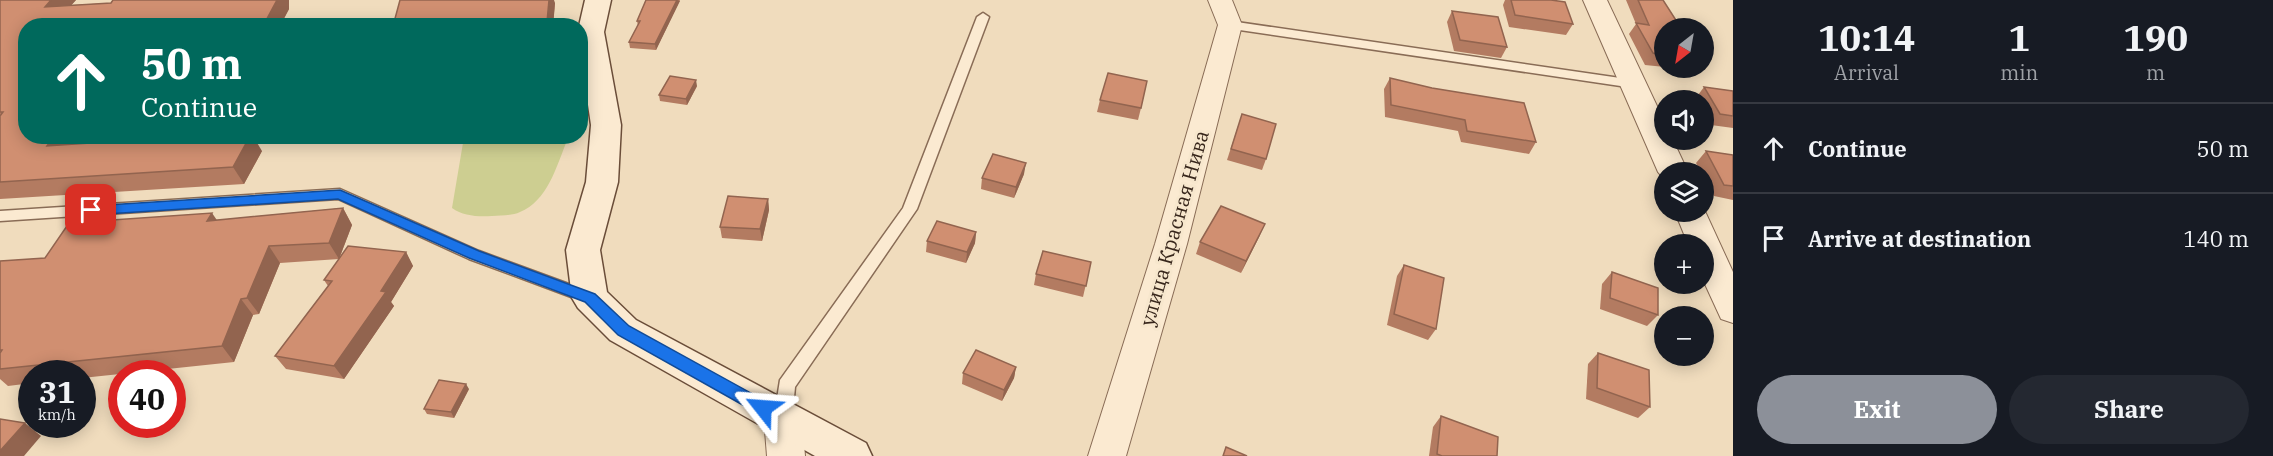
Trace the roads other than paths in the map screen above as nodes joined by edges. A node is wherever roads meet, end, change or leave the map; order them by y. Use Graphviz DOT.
graph roads {
  1 [pos="598,0"];
  2 [pos="1595,0"];
  3 [pos="1225,12"];
  4 [pos="983,17"];
  5 [pos="1634,84"];
  6 [pos="1669,162"];
  7 [pos="0,216"];
  8 [pos="1694,222"];
  9 [pos="590,298"];
  10 [pos="1733,310"];
  11 [pos="783,418"];
  12 [pos="786,456"];
  13 [pos="852,456"];
  14 [pos="1107,456"];
  1 -- 9 [label="street"];
  2 -- 5 [label="street"];
  3 -- 5 [label="lane"];
  3 -- 14 [label="street, улица Красная Нива"];
  4 -- 11 [label="lane"];
  5 -- 6 [label="street"];
  7 -- 9 [label="lane"];
  8 -- 10 [label="street"];
  9 -- 11 [label="street"];
  11 -- 12 [label="street"];
  11 -- 13 [label="street"];
}
